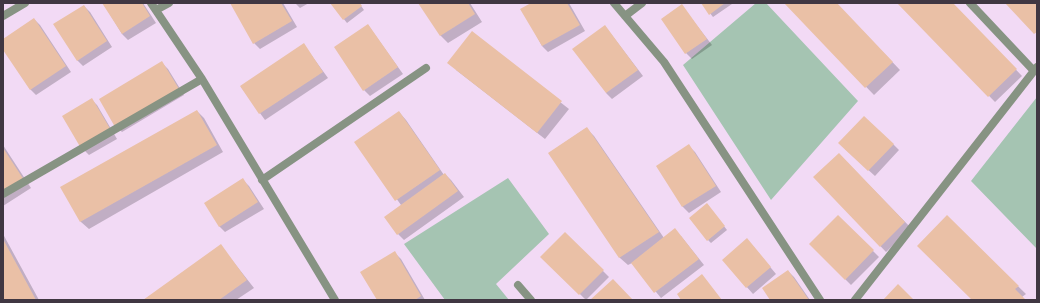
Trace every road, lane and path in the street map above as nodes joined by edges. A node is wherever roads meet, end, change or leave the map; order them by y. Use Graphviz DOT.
graph roads {
  1 [pos="25,3"];
  2 [pos="151,3"];
  3 [pos="168,3"];
  4 [pos="614,3"];
  5 [pos="642,3"];
  6 [pos="970,3"];
  7 [pos="156,10"];
  8 [pos="3,16"];
  9 [pos="625,16"];
  10 [pos="426,68"];
  11 [pos="1036,69"];
  12 [pos="202,79"];
  13 [pos="262,180"];
  14 [pos="3,194"];
  15 [pos="518,285"];
  16 [pos="335,300"];
  17 [pos="531,300"];
  18 [pos="820,300"];
  19 [pos="855,300"];
  1 -- 8 [label="street"];
  2 -- 7 [label="street"];
  3 -- 7 [label="street"];
  4 -- 9 [label="street"];
  5 -- 9 [label="street"];
  6 -- 11 [label="street"];
  7 -- 12 [label="street"];
  9 -- 18 [label="street"];
  10 -- 13 [label="street"];
  11 -- 19 [label="street"];
  12 -- 13 [label="street"];
  12 -- 14 [label="street"];
  13 -- 16 [label="street"];
  15 -- 17 [label="street"];
}
